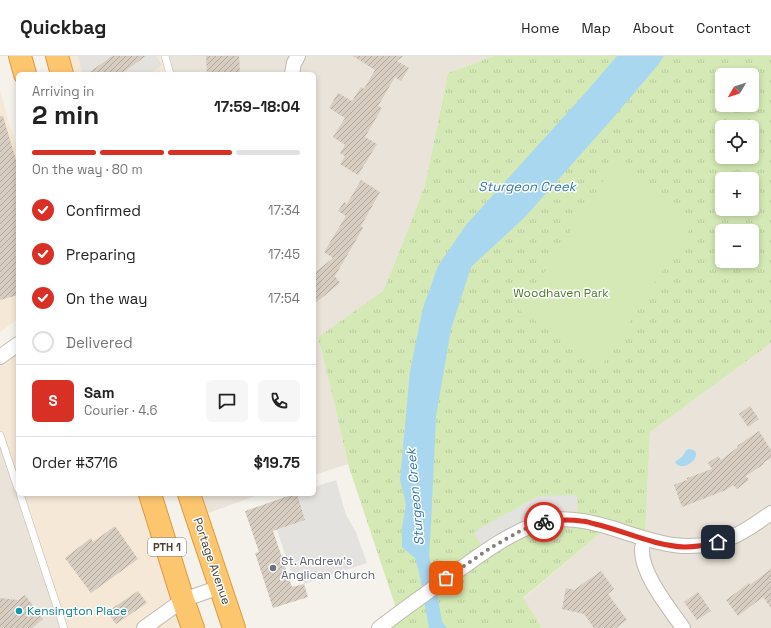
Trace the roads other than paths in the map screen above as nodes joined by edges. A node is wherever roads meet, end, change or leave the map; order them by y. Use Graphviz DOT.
graph roads {
  1 [pos="20,56"];
  2 [pos="57,56"];
  3 [pos="165,56"];
  4 [pos="298,56"];
  5 [pos="24,72"];
  6 [pos="61,72"];
  7 [pos="169,72"];
  8 [pos="292,72"];
  9 [pos="16,345"];
  10 [pos="0,357"];
  11 [pos="0,435"];
  12 [pos="16,483"];
  13 [pos="21,496"];
  14 [pos="151,496"];
  15 [pos="190,496"];
  16 [pos="771,513"];
  17 [pos="645,539"];
  18 [pos="220,586"];
  19 [pos="183,600"];
  20 [pos="64,628"];
  21 [pos="144,628"];
  22 [pos="194,628"];
  23 [pos="234,628"];
  24 [pos="379,628"];
  25 [pos="683,628"];
  1 -- 5 [label="highway"];
  2 -- 6 [label="highway"];
  3 -- 7 [label="lane"];
  4 -- 8 [label="street"];
  9 -- 10 [label="street"];
  11 -- 12 [label="lane"];
  13 -- 20 [label="lane"];
  14 -- 19 [label="highway, PTH 1"];
  15 -- 18 [label="highway, Portage Avenue / PTH 1"];
  16 -- 17 [label="street"];
  17 -- 24 [label="street"];
  17 -- 25 [label="street"];
  18 -- 19 [label="street"];
  18 -- 23 [label="highway, Portage Avenue / PTH 1"];
  19 -- 21 [label="street"];
  19 -- 22 [label="highway, PTH 1"];
}
